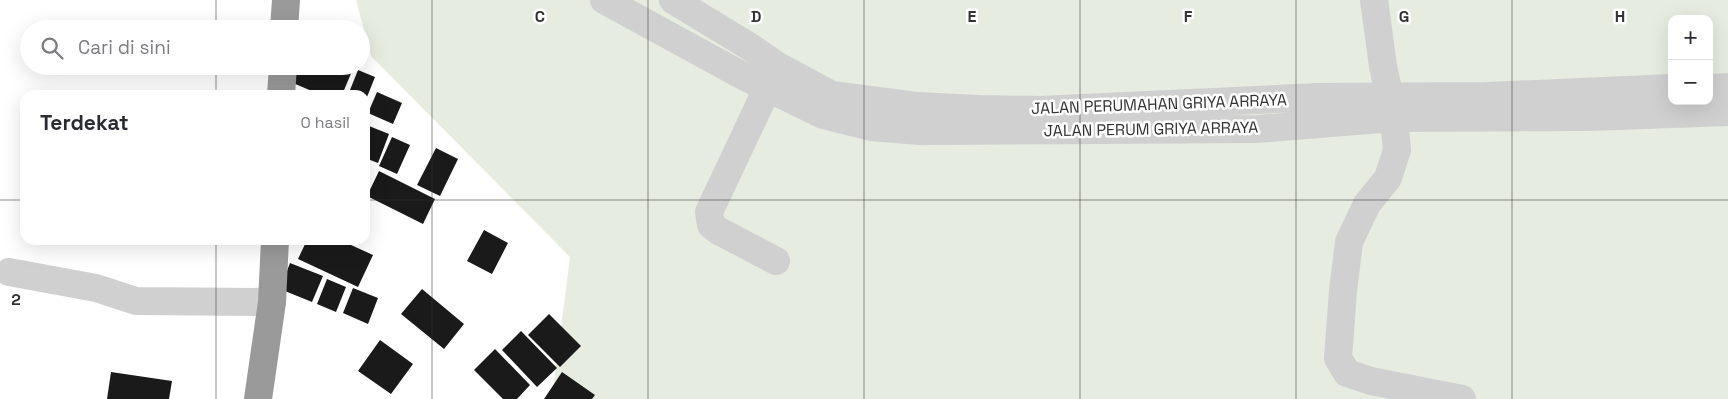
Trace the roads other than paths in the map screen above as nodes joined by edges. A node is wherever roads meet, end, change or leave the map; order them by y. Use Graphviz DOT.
graph roads {
  1 [pos="286,0"];
  2 [pos="604,0"];
  3 [pos="673,0"];
  4 [pos="1374,0"];
  5 [pos="285,20"];
  6 [pos="283,75"];
  7 [pos="772,77"];
  8 [pos="1668,88"];
  9 [pos="1713,88"];
  10 [pos="1728,88"];
  11 [pos="282,90"];
  12 [pos="1603,91"];
  13 [pos="1391,107"];
  14 [pos="1728,112"];
  15 [pos="1637,115"];
  16 [pos="275,245"];
  17 [pos="776,261"];
  18 [pos="9,272"];
  19 [pos="272,302"];
  20 [pos="258,399"];
  21 [pos="1462,399"];
  1 -- 5 [label="highway"];
  2 -- 7 [label="street"];
  3 -- 7 [label="street, JALAN PERUMAHAN GRIYA ARRAYA"];
  4 -- 13 [label="street"];
  6 -- 11 [label="highway"];
  7 -- 13 [label="street, JALAN PERUMAHAN GRIYA ARRAYA"];
  7 -- 17 [label="street"];
  8 -- 12 [label="street, JALAN PERUMAHAN GRIYA ARRAYA"];
  9 -- 10 [label="street"];
  12 -- 13 [label="street, JALAN PERUMAHAN GRIYA ARRAYA"];
  12 -- 15 [label="street"];
  13 -- 15 [label="street"];
  13 -- 21 [label="street"];
  14 -- 15 [label="street"];
  16 -- 19 [label="highway"];
  18 -- 19 [label="street"];
  19 -- 20 [label="highway"];
}
